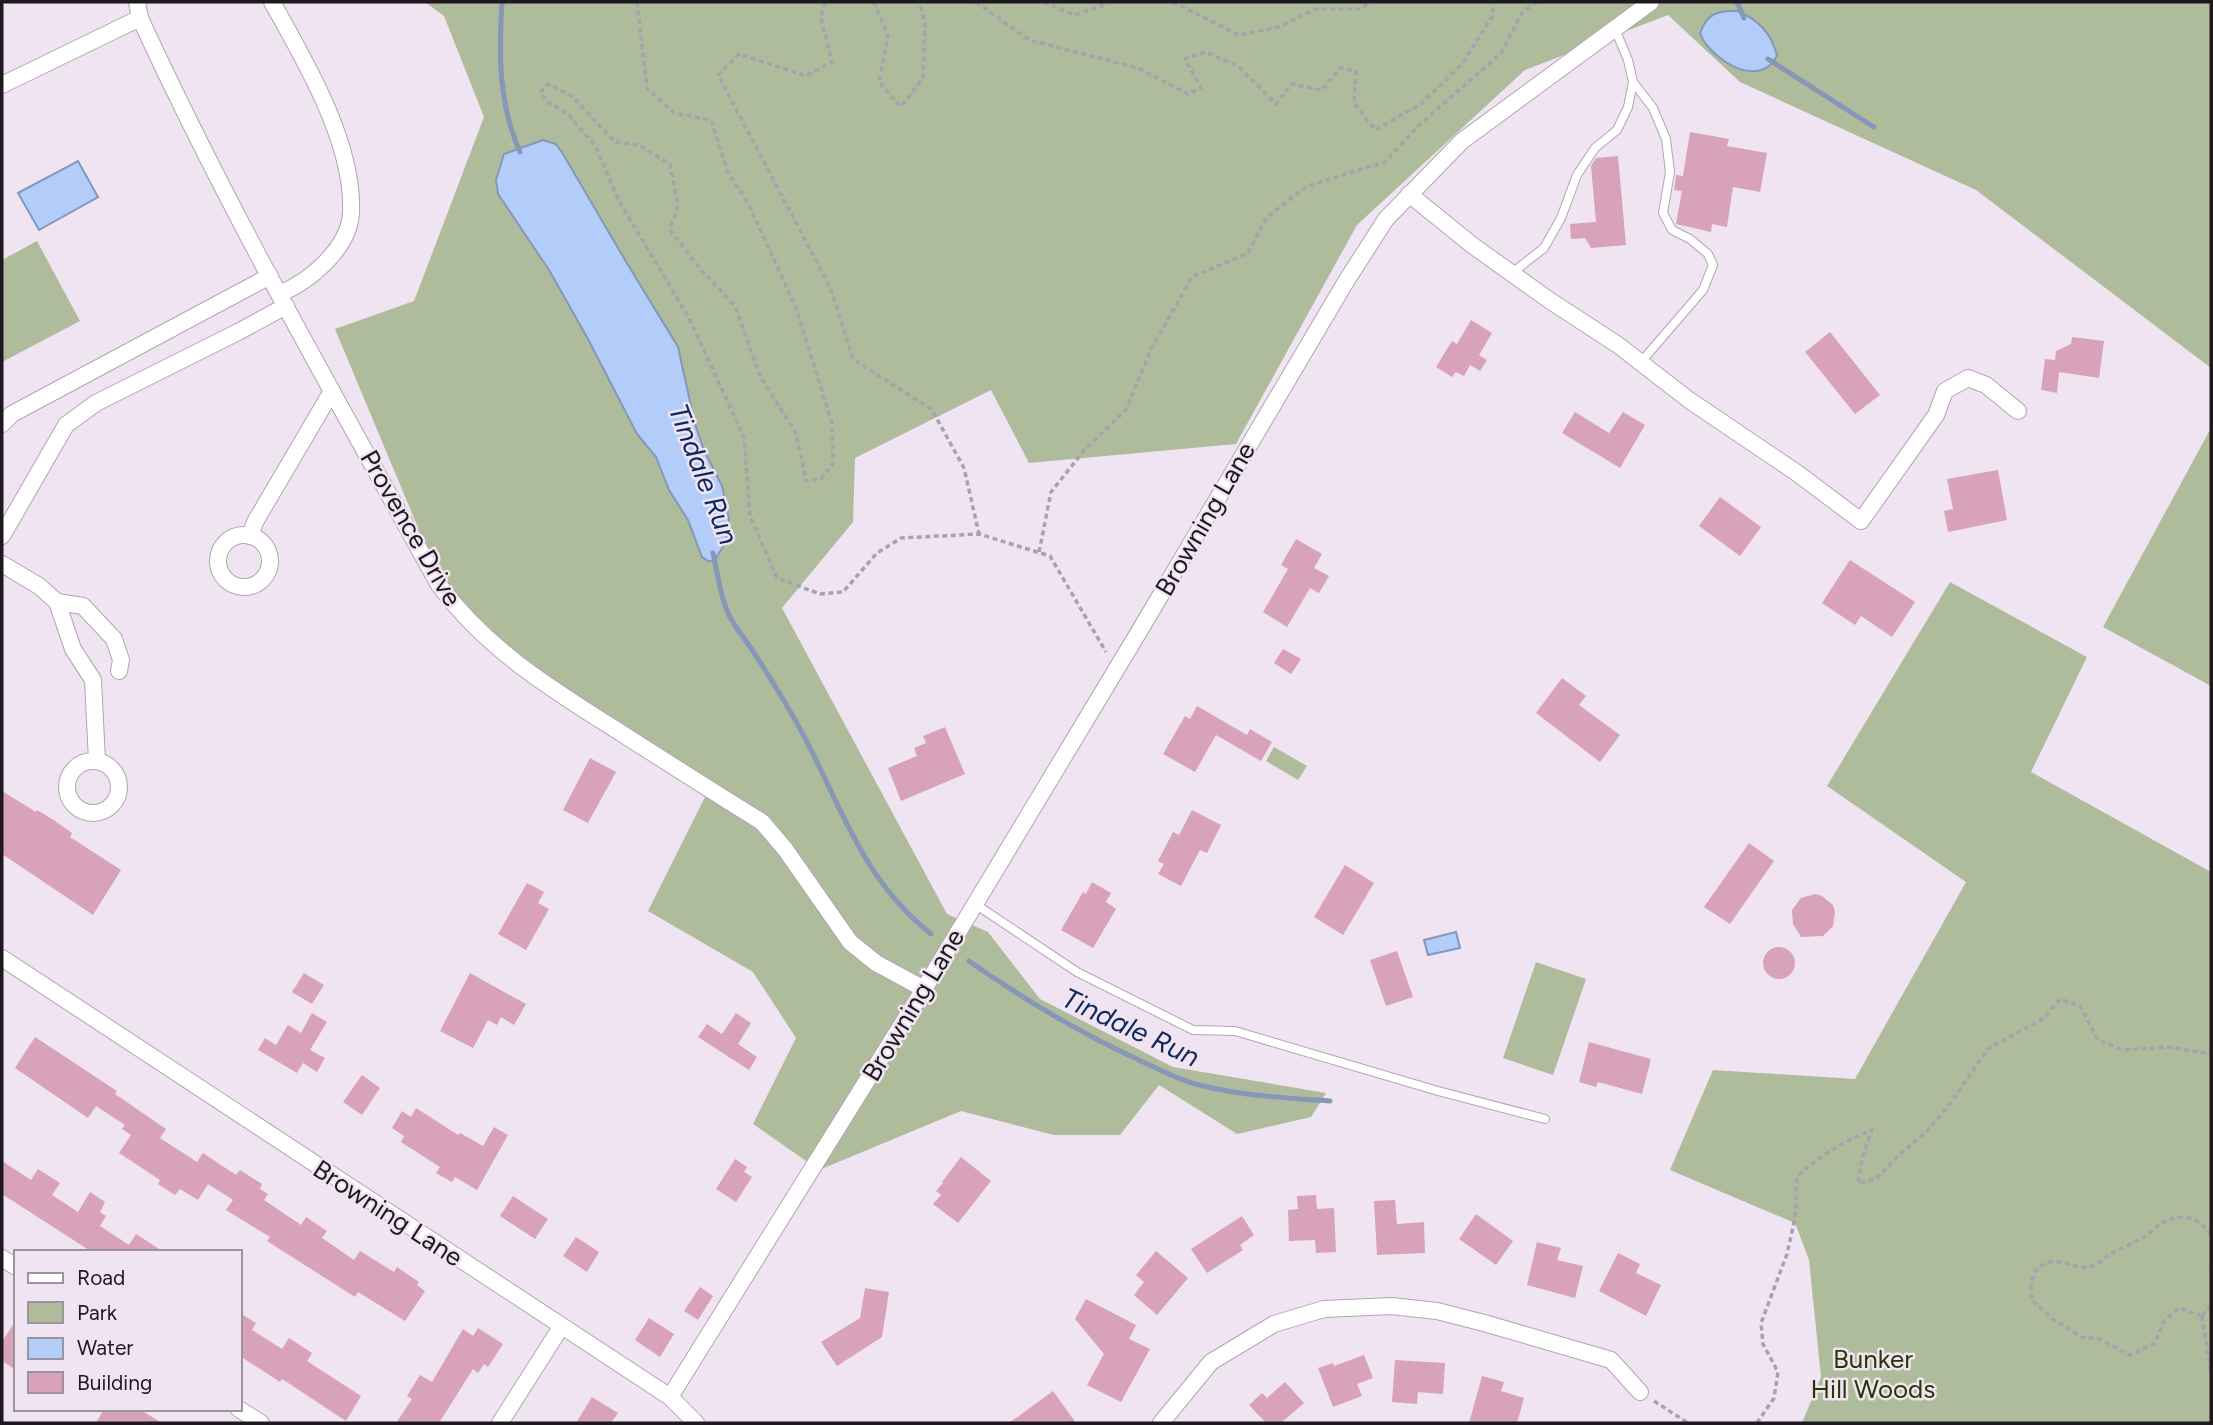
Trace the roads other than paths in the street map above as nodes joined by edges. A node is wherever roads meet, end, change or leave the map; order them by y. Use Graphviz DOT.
graph roads {
  1 [pos="272,2"];
  2 [pos="1651,2"];
  3 [pos="139,10"];
  4 [pos="1615,29"];
  5 [pos="1633,82"];
  6 [pos="2,85"];
  7 [pos="1409,194"];
  8 [pos="1512,273"];
  9 [pos="270,276"];
  10 [pos="283,300"];
  11 [pos="1641,362"];
  12 [pos="332,391"];
  13 [pos="2018,411"];
  14 [pos="2,424"];
  15 [pos="2,536"];
  16 [pos="250,536"];
  17 [pos="2,564"];
  18 [pos="57,603"];
  19 [pos="118,671"];
  20 [pos="97,761"];
  21 [pos="975,904"];
  22 [pos="2,958"];
  23 [pos="924,989"];
  24 [pos="1545,1119"];
  25 [pos="561,1327"];
  26 [pos="1640,1392"];
  27 [pos="670,1397"];
  28 [pos="242,1411"];
  29 [pos="261,1423"];
  30 [pos="500,1423"];
  31 [pos="696,1423"];
  32 [pos="1161,1423"];
  1 -- 10 [label="street"];
  2 -- 4 [label="street, Browning Lane"];
  3 -- 6 [label="street"];
  3 -- 9 [label="street, Provence Drive"];
  4 -- 5 [label="lane"];
  4 -- 7 [label="street, Browning Lane"];
  5 -- 8 [label="lane"];
  5 -- 11 [label="lane"];
  7 -- 8 [label="street"];
  7 -- 21 [label="street, Browning Lane"];
  8 -- 11 [label="street"];
  9 -- 10 [label="street, Provence Drive"];
  9 -- 14 [label="street"];
  10 -- 12 [label="street, Provence Drive"];
  10 -- 15 [label="street"];
  11 -- 13 [label="street"];
  12 -- 16 [label="street"];
  12 -- 23 [label="street, Provence Drive"];
  17 -- 18 [label="street"];
  18 -- 19 [label="street"];
  18 -- 20 [label="street"];
  21 -- 23 [label="street, Browning Lane"];
  21 -- 24 [label="lane"];
  22 -- 25 [label="street, Browning Lane"];
  23 -- 27 [label="street, Browning Lane"];
  25 -- 27 [label="street, Browning Lane"];
  25 -- 30 [label="street"];
  26 -- 32 [label="street"];
  27 -- 31 [label="street"];
  28 -- 29 [label="street"];
}
